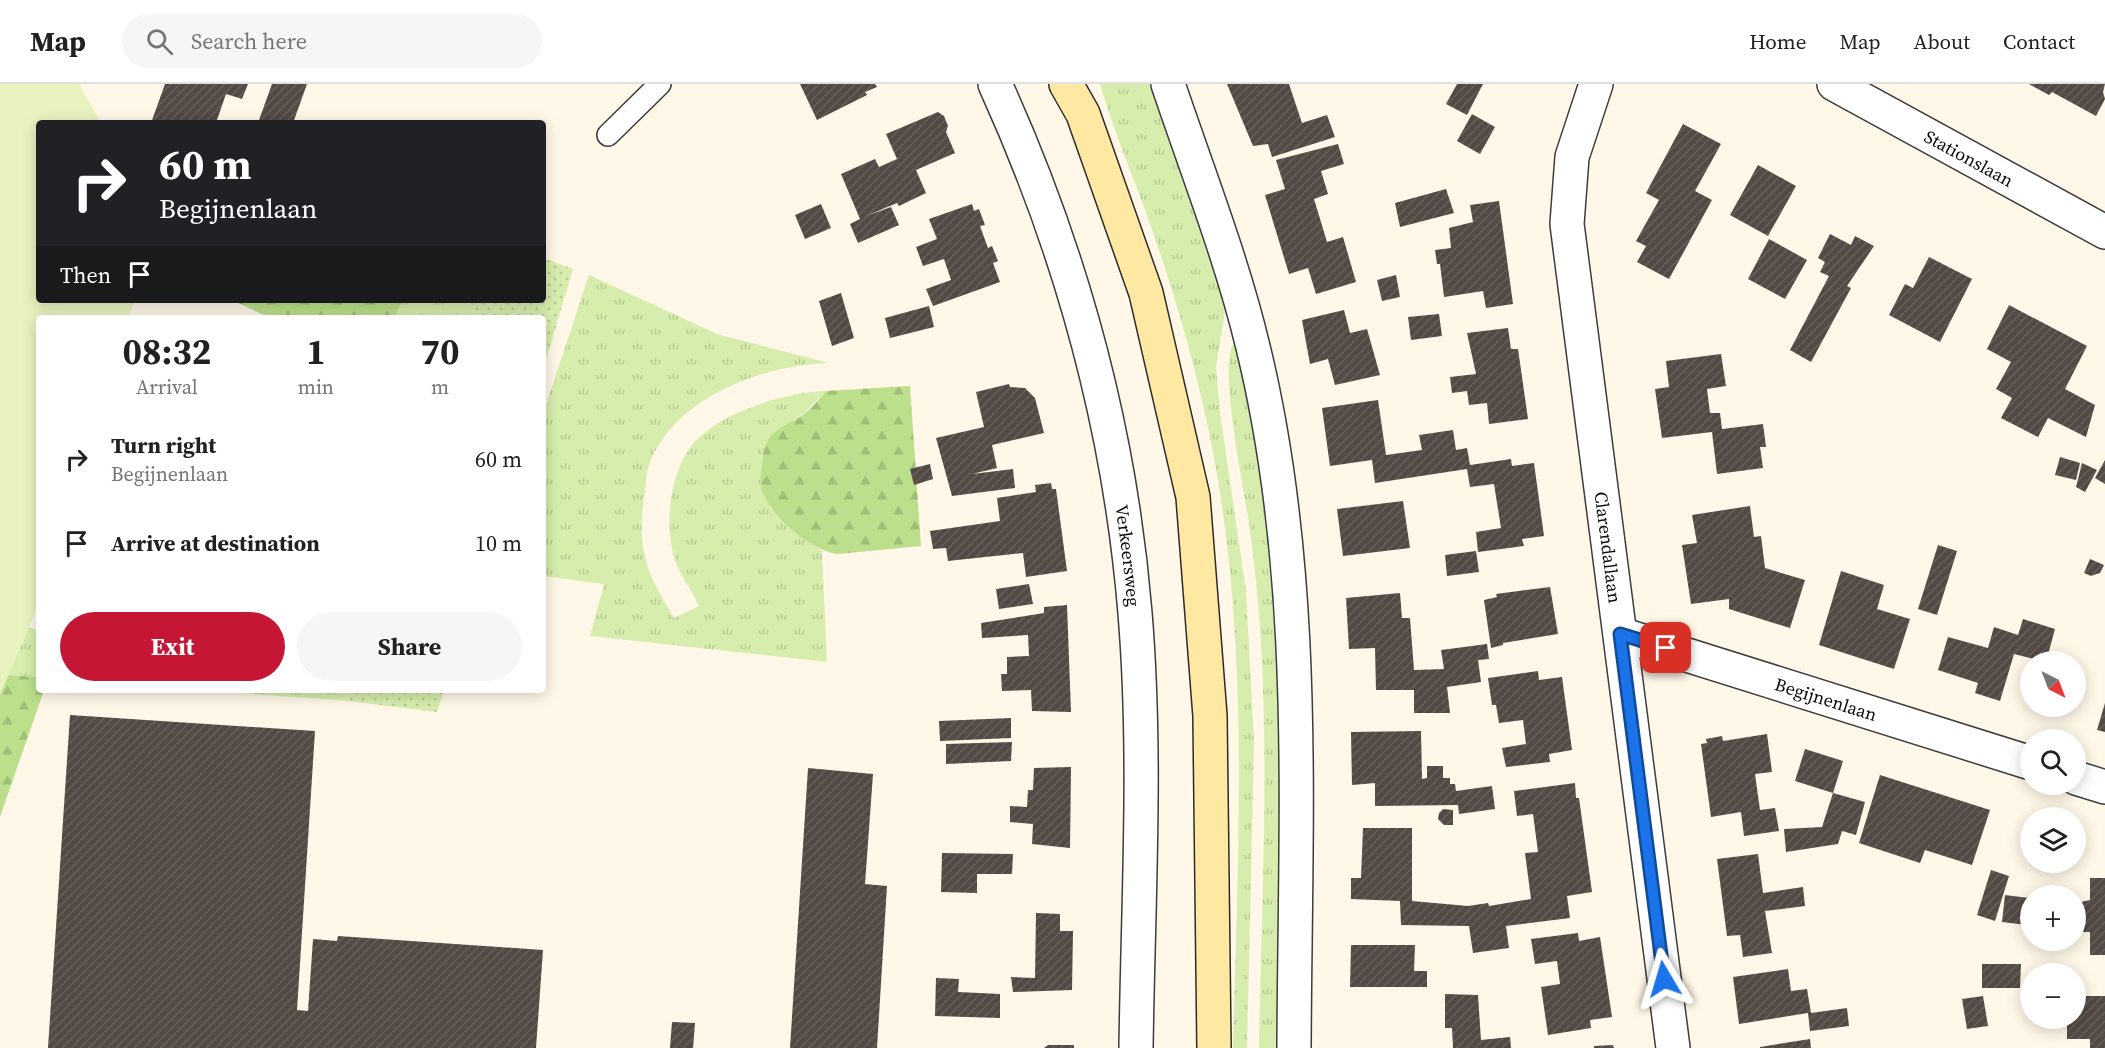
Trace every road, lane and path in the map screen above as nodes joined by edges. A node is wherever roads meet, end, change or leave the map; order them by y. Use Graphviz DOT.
graph roads {
  1 [pos="660,84"];
  2 [pos="995,84"];
  3 [pos="1066,84"];
  4 [pos="1168,84"];
  5 [pos="1596,84"];
  6 [pos="1834,84"];
  7 [pos="1081,99"];
  8 [pos="608,135"];
  9 [pos="2105,232"];
  10 [pos="1620,634"];
  11 [pos="2020,760"];
  12 [pos="2086,781"];
  13 [pos="2105,787"];
  14 [pos="1136,1048"];
  15 [pos="1214,1048"];
  16 [pos="1294,1048"];
  17 [pos="1673,1048"];
  1 -- 8 [label="lane"];
  2 -- 14 [label="street, Verkeersweg"];
  3 -- 7 [label="main road"];
  4 -- 16 [label="street"];
  5 -- 10 [label="street, Clarendallaan"];
  6 -- 9 [label="street, Stationslaan"];
  7 -- 15 [label="main road"];
  10 -- 11 [label="street, Begijnenlaan"];
  10 -- 17 [label="street, Clarendallaan"];
  12 -- 13 [label="street"];
}
